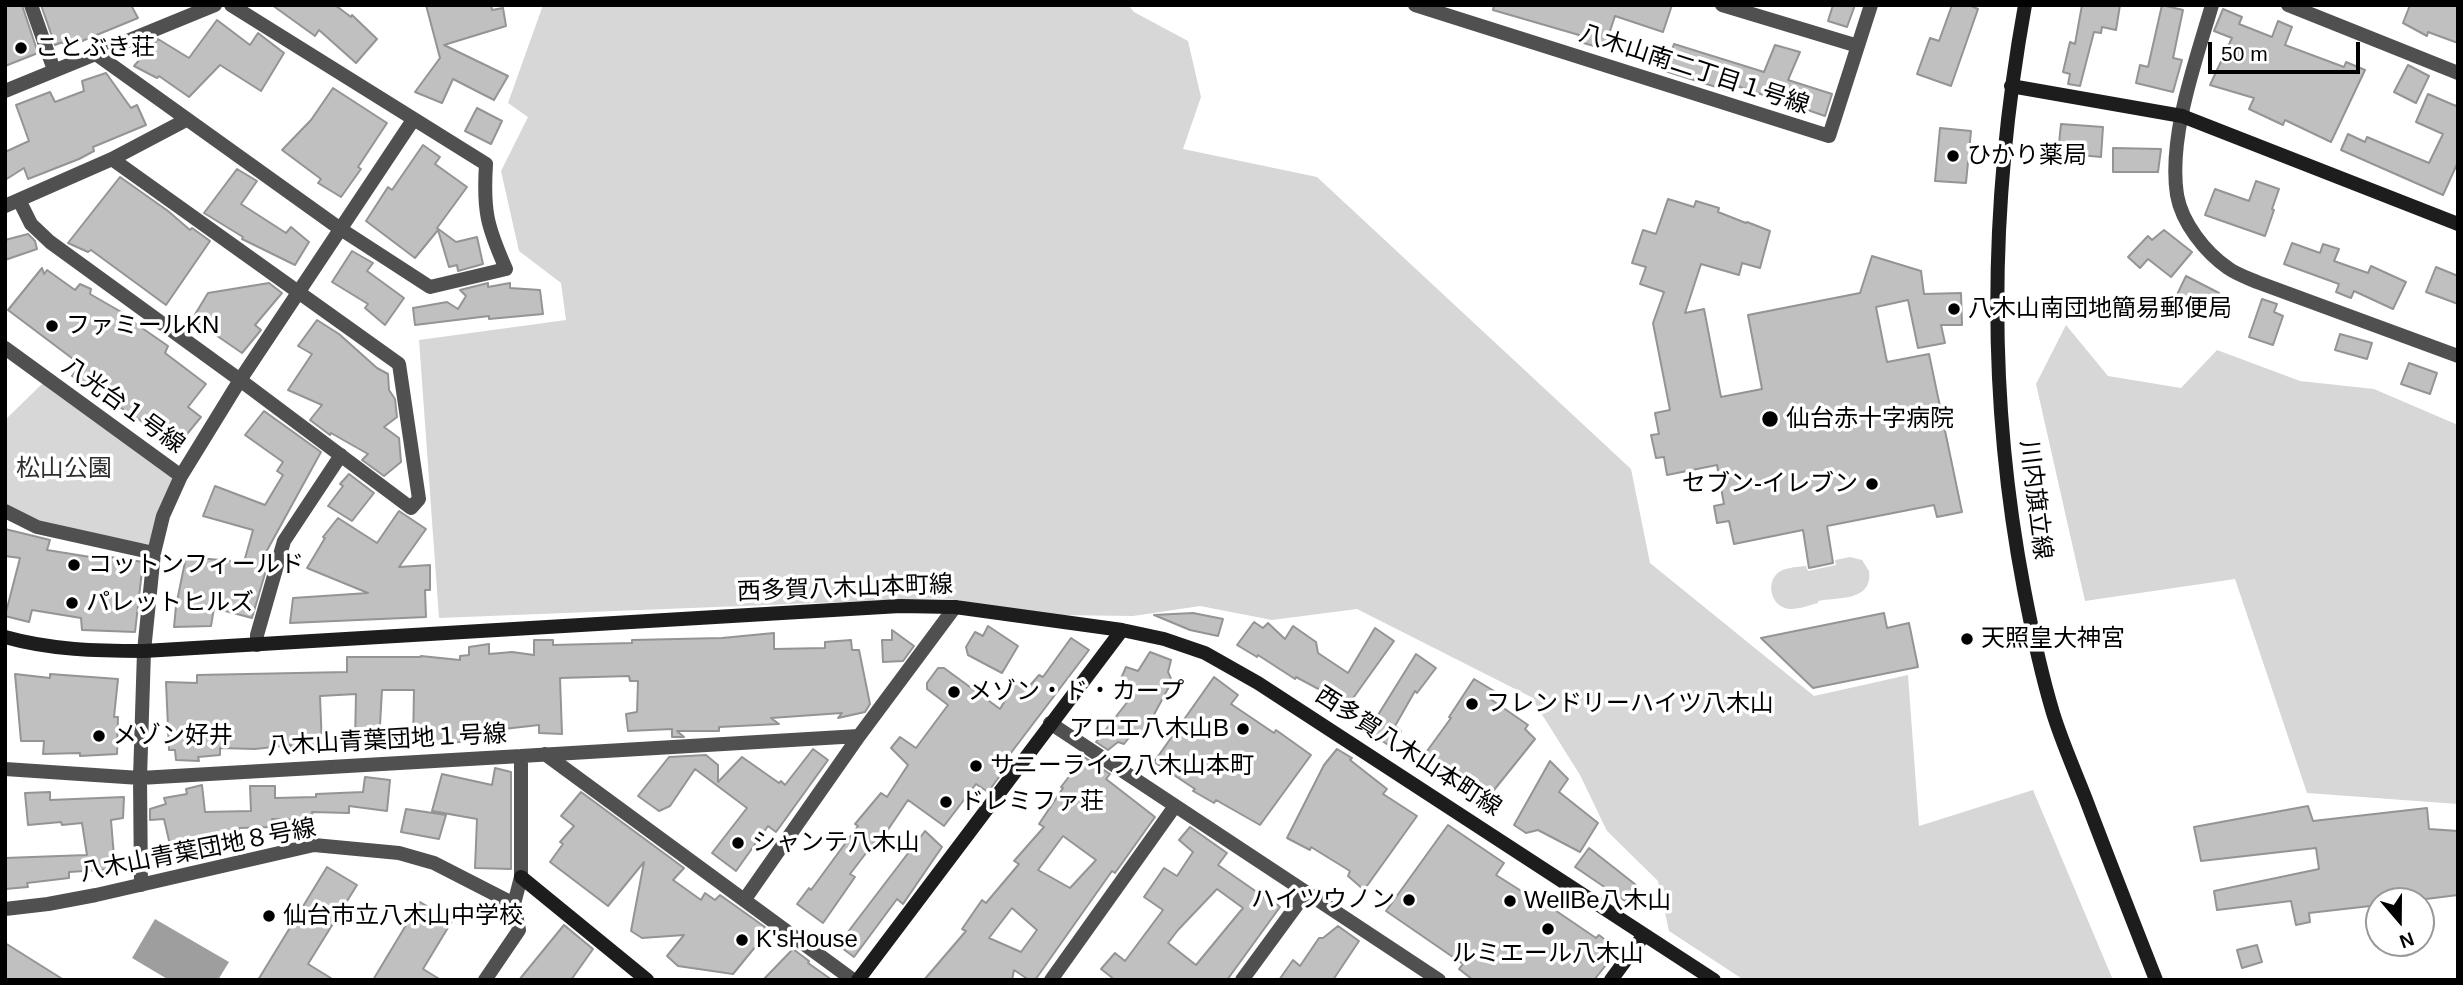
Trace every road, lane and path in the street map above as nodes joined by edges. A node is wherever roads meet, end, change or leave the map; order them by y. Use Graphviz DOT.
graph roads {
  1 [pos="31,5"];
  2 [pos="215,5"];
  3 [pos="231,5"];
  4 [pos="1415,5"];
  5 [pos="1722,5"];
  6 [pos="1871,5"];
  7 [pos="2025,5"];
  8 [pos="2212,5"];
  9 [pos="2288,5"];
  10 [pos="1858,46"];
  11 [pos="96,54"];
  12 [pos="54,70"];
  13 [pos="2458,73"];
  14 [pos="2011,86"];
  15 [pos="5,91"];
  16 [pos="2182,116"];
  17 [pos="186,120"];
  18 [pos="413,120"];
  19 [pos="112,159"];
  20 [pos="12,203"];
  21 [pos="2458,224"];
  22 [pos="339,228"];
  23 [pos="299,291"];
  24 [pos="5,348"];
  25 [pos="2458,356"];
  26 [pos="240,380"];
  27 [pos="341,455"];
  28 [pos="181,476"];
  29 [pos="5,512"];
  30 [pos="153,553"];
  31 [pos="955,607"];
  32 [pos="1122,630"];
  33 [pos="5,637"];
  34 [pos="257,645"];
  35 [pos="144,651"];
  36 [pos="1050,723"];
  37 [pos="859,736"];
  38 [pos="545,754"];
  39 [pos="521,756"];
  40 [pos="5,769"];
  41 [pos="140,778"];
  42 [pos="1175,806"];
  43 [pos="521,877"];
  44 [pos="141,885"];
  45 [pos="1305,894"];
  46 [pos="745,899"];
  47 [pos="514,904"];
  48 [pos="5,909"];
  49 [pos="1644,935"];
  50 [pos="1430,977"];
  51 [pos="485,980"];
  52 [pos="647,980"];
  53 [pos="856,980"];
  54 [pos="1051,980"];
  55 [pos="1242,980"];
  56 [pos="1611,980"];
  57 [pos="1714,980"];
  58 [pos="2156,980"];
  1 -- 12 [label="street"];
  2 -- 11 [label="street"];
  3 -- 18 [label="street"];
  4 -- 10 [label="street, 八木山南二丁目１号線"];
  5 -- 10 [label="street"];
  6 -- 10 [label="street, 八木山南二丁目１号線"];
  7 -- 14 [label="street, 川内旗立線"];
  8 -- 16 [label="street"];
  9 -- 13 [label="street"];
  11 -- 12 [label="street"];
  11 -- 17 [label="street"];
  12 -- 15 [label="street"];
  14 -- 16 [label="street"];
  14 -- 58 [label="street, 川内旗立線"];
  16 -- 21 [label="street"];
  16 -- 25 [label="street"];
  17 -- 19 [label="street"];
  17 -- 22 [label="street"];
  18 -- 22 [label="street"];
  18 -- 22 [label="street"];
  19 -- 20 [label="street"];
  19 -- 23 [label="street"];
  20 -- 26 [label="street"];
  22 -- 23 [label="street"];
  23 -- 26 [label="street"];
  23 -- 27 [label="street"];
  24 -- 28 [label="street, 八光台１号線"];
  26 -- 27 [label="street"];
  26 -- 28 [label="street"];
  27 -- 34 [label="street"];
  28 -- 30 [label="street"];
  29 -- 30 [label="street"];
  30 -- 35 [label="street"];
  31 -- 32 [label="street, 西多賀八木山本町線"];
  31 -- 34 [label="street, 西多賀八木山本町線"];
  31 -- 37 [label="street"];
  32 -- 36 [label="street"];
  32 -- 49 [label="street, 西多賀八木山本町線"];
  33 -- 35 [label="street, 西多賀八木山本町線"];
  34 -- 35 [label="street, 西多賀八木山本町線"];
  35 -- 41 [label="street"];
  36 -- 42 [label="street"];
  36 -- 53 [label="street"];
  37 -- 38 [label="street, 八木山青葉団地１号線"];
  37 -- 46 [label="street"];
  38 -- 39 [label="street, 八木山青葉団地１号線"];
  38 -- 46 [label="street"];
  39 -- 41 [label="street, 八木山青葉団地１号線"];
  39 -- 43 [label="street"];
  40 -- 41 [label="street, 八木山青葉団地１号線"];
  41 -- 44 [label="street"];
  42 -- 45 [label="street"];
  42 -- 54 [label="street"];
  43 -- 47 [label="street"];
  43 -- 52 [label="street"];
  44 -- 47 [label="street, 八木山青葉団地８号線"];
  44 -- 48 [label="street, 八木山青葉団地８号線"];
  45 -- 50 [label="street"];
  45 -- 55 [label="street"];
  46 -- 53 [label="street"];
  47 -- 51 [label="street"];
  49 -- 56 [label="street"];
  49 -- 57 [label="street, 西多賀八木山本町線"];
}
